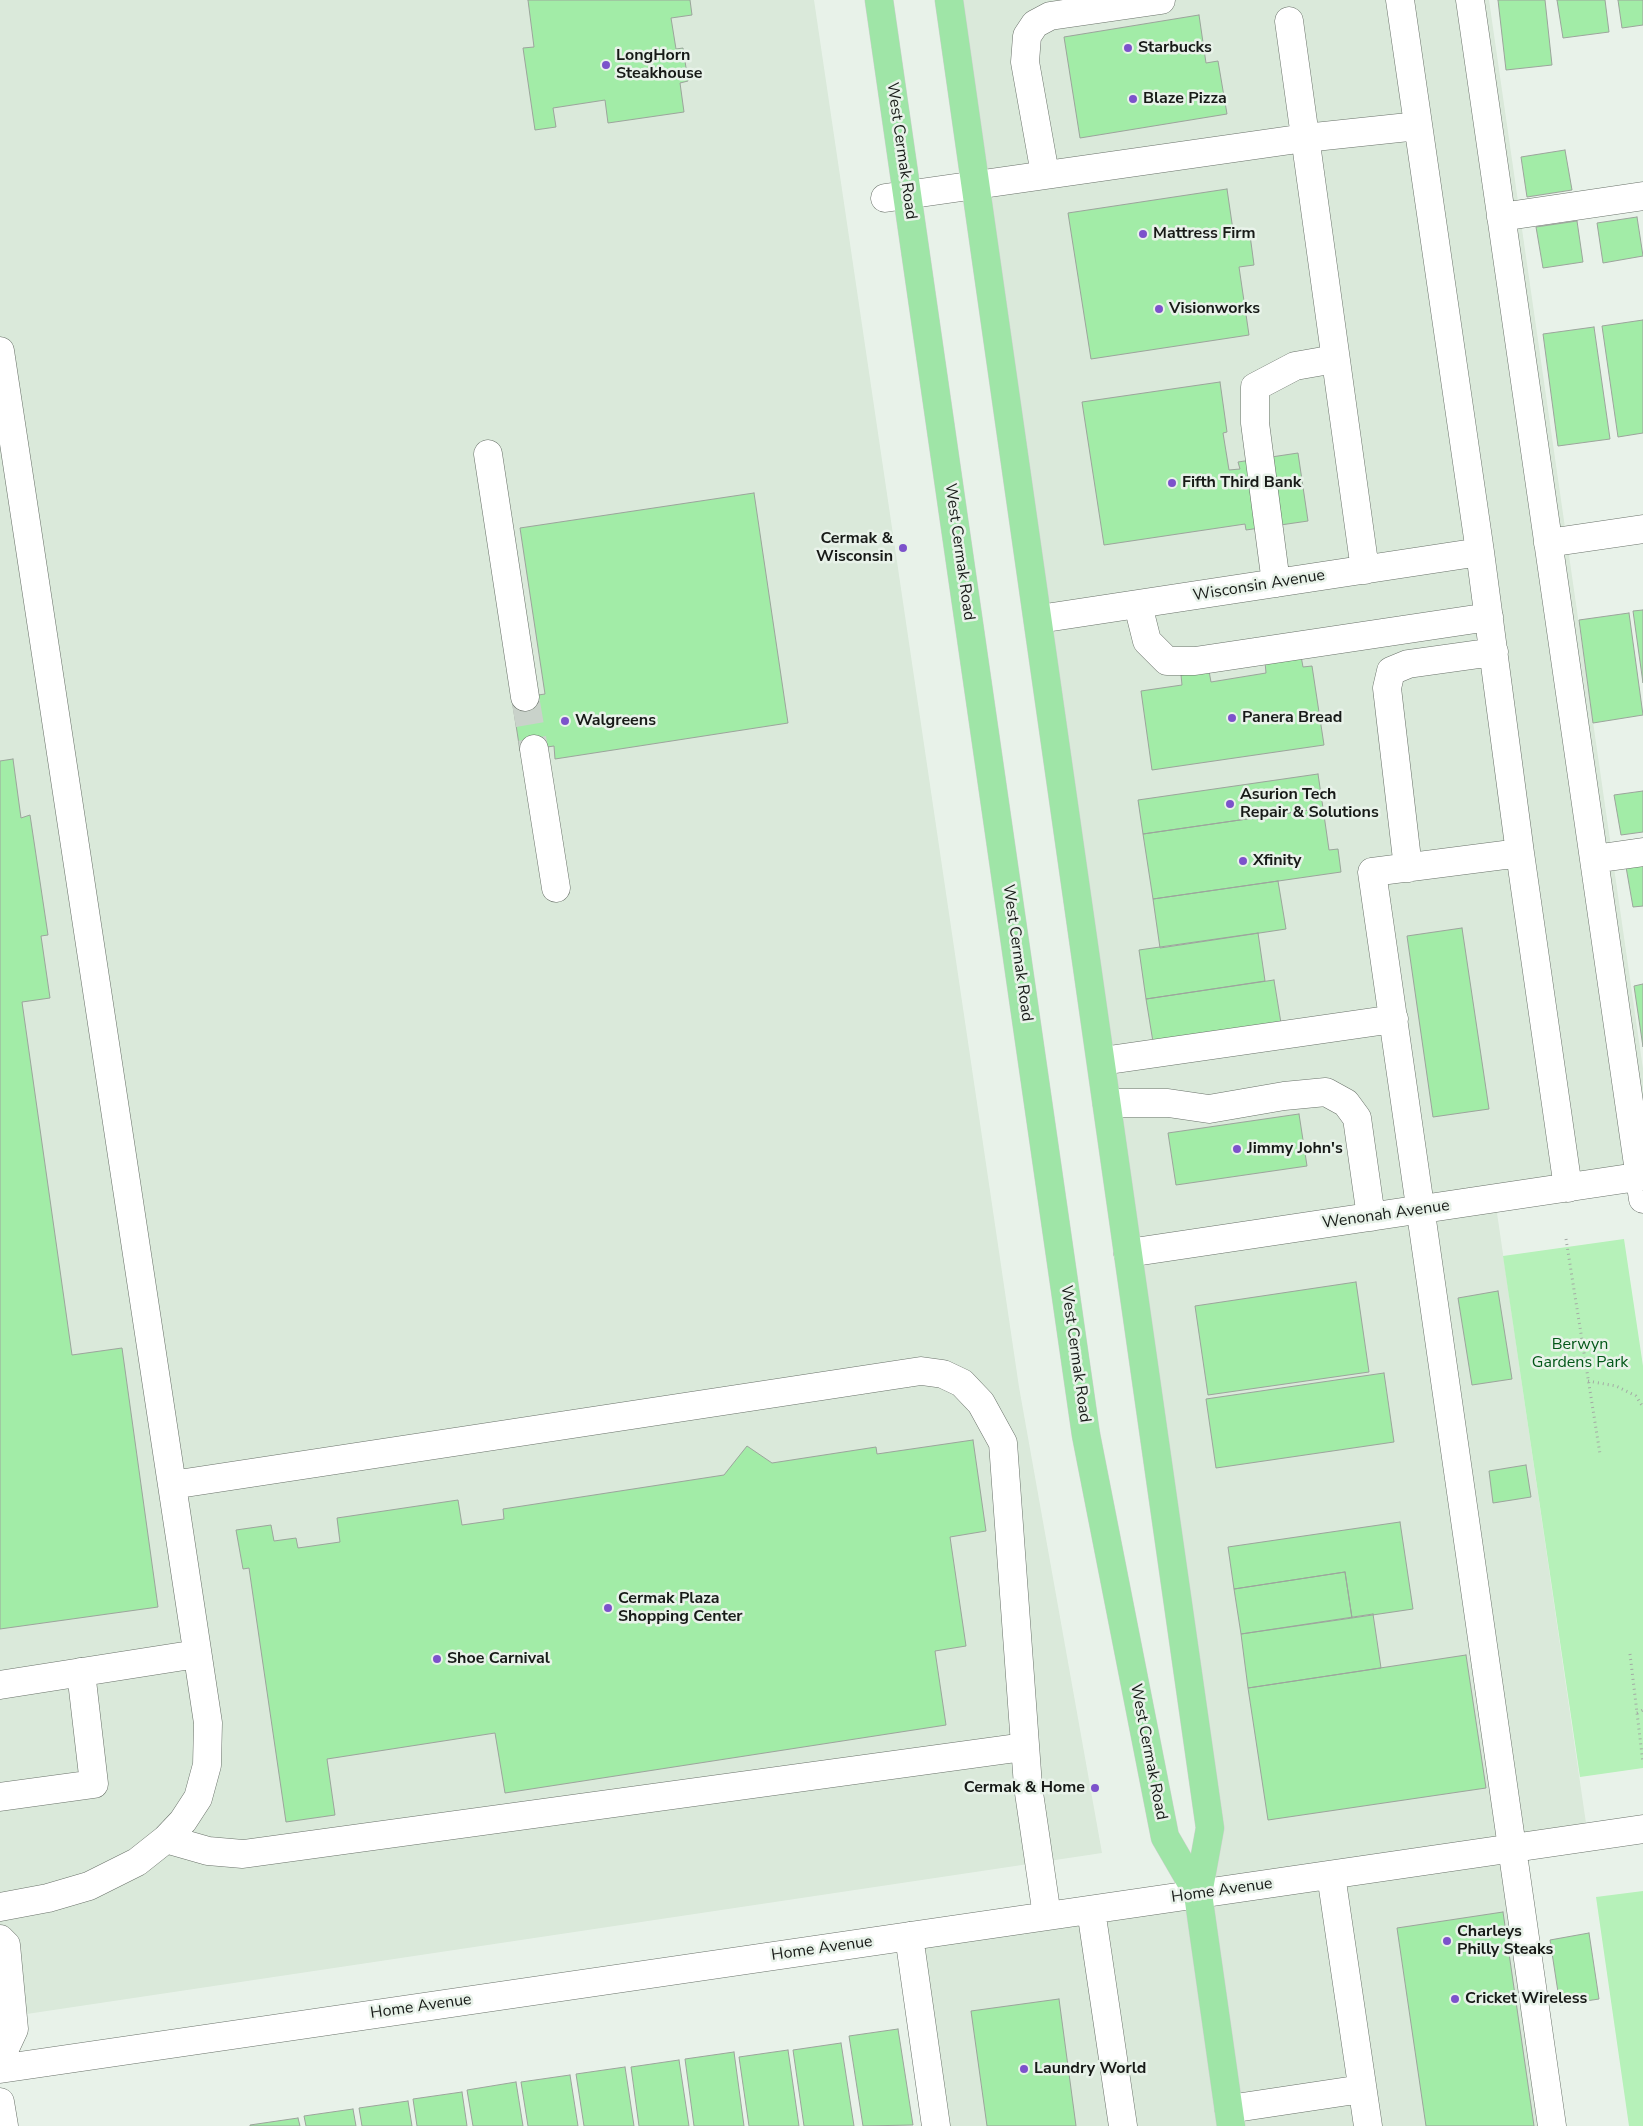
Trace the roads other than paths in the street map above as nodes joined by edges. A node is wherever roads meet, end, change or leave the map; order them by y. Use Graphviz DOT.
graph roads {
  1 [pos="879,0"];
  2 [pos="949,0"];
  3 [pos="1161,0"];
  4 [pos="1400,0"];
  5 [pos="1470,0"];
  6 [pos="1288,21"];
  7 [pos="1418,126"];
  8 [pos="1305,138"];
  9 [pos="1045,174"];
  10 [pos="975,184"];
  11 [pos="896,196"];
  12 [pos="1643,196"];
  13 [pos="1501,217"];
  14 [pos="0,351"];
  15 [pos="1336,359"];
  16 [pos="488,454"];
  17 [pos="1643,529"];
  18 [pos="1548,543"];
  19 [pos="1480,552"];
  20 [pos="1365,570"];
  21 [pos="1276,584"];
  22 [pos="1138,604"];
  23 [pos="1489,617"];
  24 [pos="1038,619"];
  25 [pos="1494,652"];
  26 [pos="526,697"];
  27 [pos="534,749"];
  28 [pos="1643,852"];
  29 [pos="1520,853"];
  30 [pos="1594,859"];
  31 [pos="1408,868"];
  32 [pos="556,888"];
  33 [pos="1394,1019"];
  34 [pos="1102,1061"];
  35 [pos="1107,1103"];
  36 [pos="1642,1184"];
  37 [pos="1568,1188"];
  38 [pos="1420,1210"];
  39 [pos="1371,1217"];
  40 [pos="1128,1253"];
  41 [pos="172,1485"];
  42 [pos="197,1654"];
  43 [pos="81,1672"];
  44 [pos="0,1685"];
  45 [pos="1024,1747"];
  46 [pos="0,1797"];
  47 [pos="1643,1830"];
  48 [pos="166,1839"];
  49 [pos="1512,1849"];
  50 [pos="1331,1875"];
  51 [pos="1198,1894"];
  52 [pos="0,1908"];
  53 [pos="1091,1910"];
  54 [pos="1047,1916"];
  55 [pos="909,1936"];
  56 [pos="0,1939"];
  57 [pos="0,2059"];
  58 [pos="0,2069"];
  59 [pos="1362,2089"];
  60 [pos="0,2102"];
  61 [pos="1230,2117"];
  62 [pos="4,2126"];
  63 [pos="936,2126"];
  64 [pos="1123,2126"];
  65 [pos="1368,2126"];
  66 [pos="1552,2126"];
  1 -- 11 [label="main road, West Cermak Road"];
  2 -- 10 [label="main road, West Cermak Road"];
  3 -- 9 [label="street"];
  4 -- 7 [label="street"];
  5 -- 13 [label="street"];
  6 -- 8 [label="street"];
  7 -- 8 [label="street"];
  7 -- 19 [label="street"];
  8 -- 9 [label="street"];
  8 -- 15 [label="street"];
  9 -- 10 [label="street"];
  10 -- 11 [label="street"];
  10 -- 24 [label="main road, West Cermak Road"];
  11 -- 51 [label="main road, West Cermak Road"];
  12 -- 13 [label="street"];
  13 -- 18 [label="street"];
  14 -- 41 [label="street"];
  15 -- 20 [label="street"];
  15 -- 21 [label="street"];
  16 -- 26 [label="street"];
  17 -- 18 [label="street"];
  18 -- 30 [label="street"];
  19 -- 20 [label="street, Wisconsin Avenue"];
  19 -- 23 [label="street"];
  20 -- 21 [label="street, Wisconsin Avenue"];
  21 -- 22 [label="street, Wisconsin Avenue"];
  22 -- 23 [label="street"];
  22 -- 24 [label="street, Wisconsin Avenue"];
  23 -- 25 [label="street"];
  24 -- 34 [label="main road, West Cermak Road"];
  25 -- 29 [label="street"];
  25 -- 31 [label="street"];
  27 -- 32 [label="street"];
  28 -- 30 [label="street"];
  29 -- 31 [label="street"];
  29 -- 37 [label="street"];
  30 -- 36 [label="street"];
  31 -- 33 [label="street"];
  33 -- 34 [label="street"];
  33 -- 38 [label="street"];
  34 -- 35 [label="main road, West Cermak Road"];
  35 -- 39 [label="street"];
  35 -- 40 [label="main road, West Cermak Road"];
  36 -- 37 [label="street, Wenonah Avenue"];
  37 -- 38 [label="street, Wenonah Avenue"];
  38 -- 39 [label="street, Wenonah Avenue"];
  38 -- 49 [label="street"];
  39 -- 40 [label="street, Wenonah Avenue"];
  40 -- 51 [label="main road, West Cermak Road"];
  41 -- 42 [label="street"];
  41 -- 45 [label="street"];
  42 -- 43 [label="street"];
  42 -- 48 [label="street"];
  43 -- 44 [label="street"];
  43 -- 46 [label="street"];
  45 -- 48 [label="street"];
  45 -- 54 [label="street"];
  47 -- 49 [label="street, Home Avenue"];
  48 -- 52 [label="street"];
  49 -- 50 [label="street, Home Avenue"];
  49 -- 66 [label="street"];
  50 -- 51 [label="street, Home Avenue"];
  50 -- 59 [label="street"];
  51 -- 53 [label="street, Home Avenue"];
  51 -- 61 [label="main road, West Cermak Road"];
  53 -- 54 [label="street, Home Avenue"];
  53 -- 64 [label="street"];
  54 -- 55 [label="street, Home Avenue"];
  55 -- 58 [label="street, Home Avenue"];
  55 -- 63 [label="street"];
  56 -- 57 [label="street"];
  59 -- 61 [label="street"];
  59 -- 65 [label="street"];
  60 -- 62 [label="street"];
}
